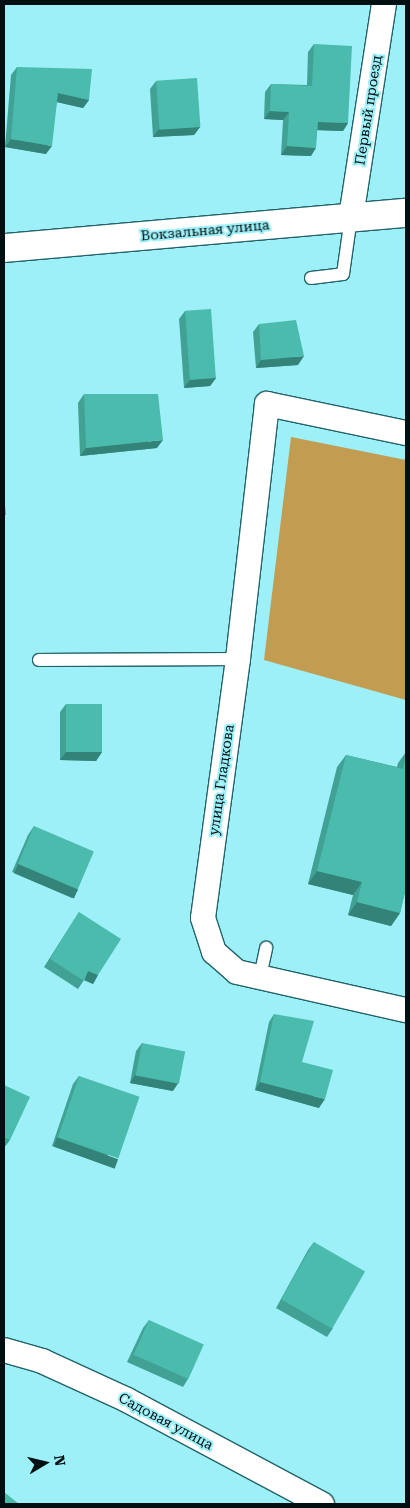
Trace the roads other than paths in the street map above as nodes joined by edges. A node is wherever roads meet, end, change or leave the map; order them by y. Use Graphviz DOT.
graph roads {
  1 [pos="384,4"];
  2 [pos="406,213"];
  3 [pos="351,217"];
  4 [pos="4,248"];
  5 [pos="311,278"];
  6 [pos="406,433"];
  7 [pos="238,659"];
  8 [pos="39,660"];
  9 [pos="266,948"];
  10 [pos="260,977"];
  11 [pos="406,1010"];
  12 [pos="4,1350"];
  13 [pos="322,1504"];
  1 -- 3 [label="street, Первый проезд"];
  2 -- 3 [label="street, Вокзальная улица"];
  3 -- 4 [label="street, Вокзальная улица"];
  3 -- 5 [label="lane"];
  6 -- 7 [label="street, улица Гладкова"];
  7 -- 8 [label="lane"];
  7 -- 10 [label="street, улица Гладкова"];
  9 -- 10 [label="lane"];
  10 -- 11 [label="street, улица Гладкова"];
  12 -- 13 [label="street, Садовая улица"];
}
